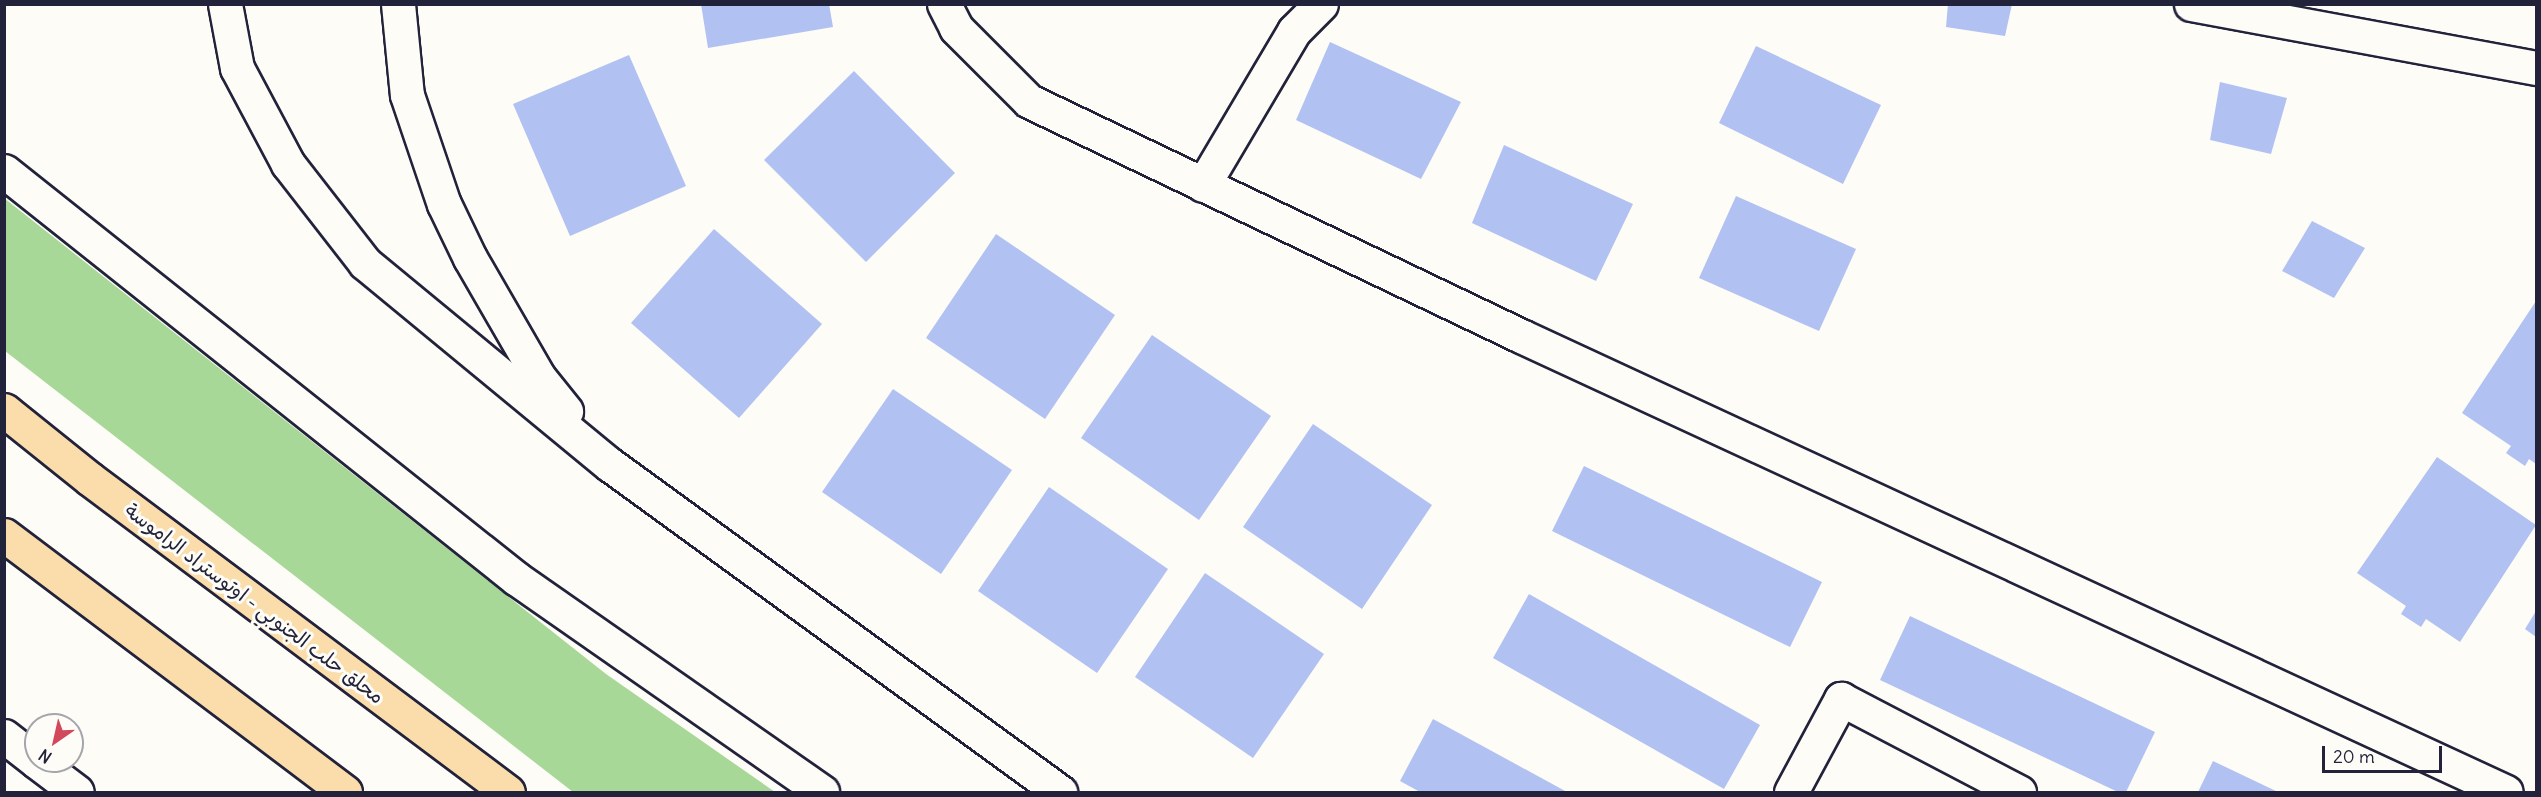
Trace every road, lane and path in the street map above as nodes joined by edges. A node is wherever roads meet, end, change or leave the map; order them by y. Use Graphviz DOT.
graph roads {
  1 [pos="225,4"];
  2 [pos="398,4"];
  3 [pos="944,4"];
  4 [pos="1321,4"];
  5 [pos="2191,4"];
  6 [pos="2536,68"];
  7 [pos="4,171"];
  8 [pos="1203,185"];
  9 [pos="4,410"];
  10 [pos="609,464"];
  11 [pos="4,535"];
  12 [pos="4,736"];
  13 [pos="24,752"];
  14 [pos="52,773"];
  15 [pos="77,792"];
  16 [pos="345,792"];
  17 [pos="508,792"];
  18 [pos="822,792"];
  19 [pos="1060,792"];
  20 [pos="1791,792"];
  21 [pos="2019,792"];
  22 [pos="2506,792"];
  1 -- 10 [label="street"];
  2 -- 10 [label="street"];
  3 -- 8 [label="street"];
  4 -- 8 [label="street"];
  5 -- 6 [label="street"];
  7 -- 18 [label="street"];
  8 -- 22 [label="street"];
  9 -- 17 [label="highway, محلق حلب الجنوبي - اوتوستراد الراموسة"];
  10 -- 19 [label="street"];
  11 -- 16 [label="highway"];
  12 -- 13 [label="street"];
  14 -- 15 [label="street"];
  20 -- 21 [label="street"];
}
